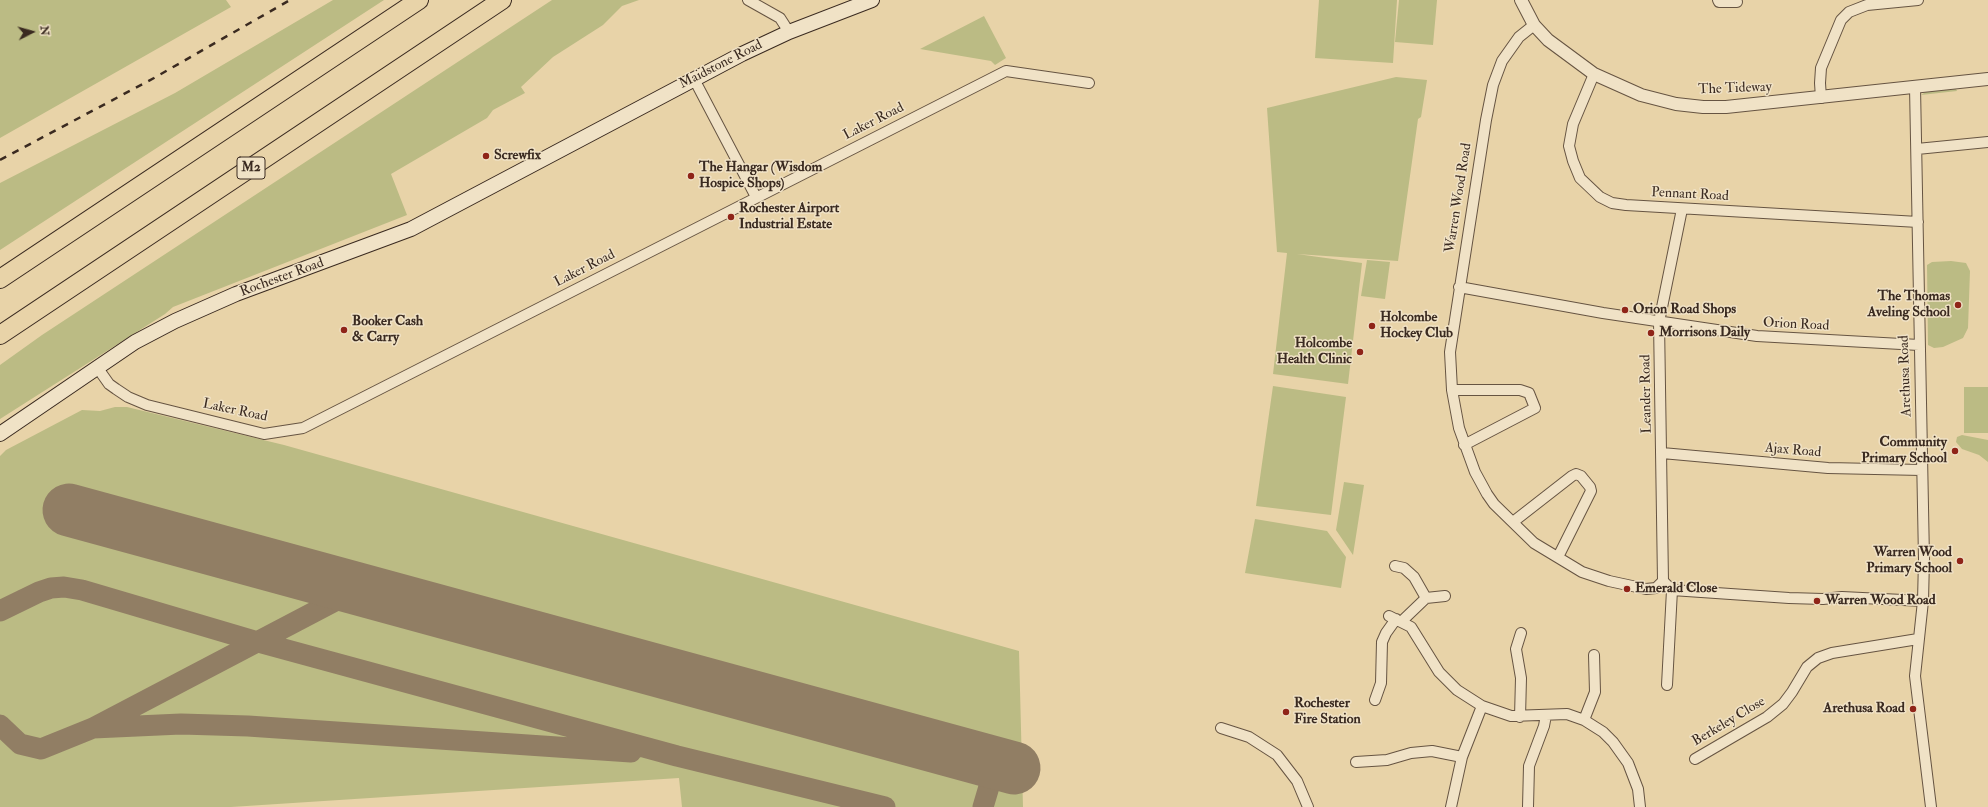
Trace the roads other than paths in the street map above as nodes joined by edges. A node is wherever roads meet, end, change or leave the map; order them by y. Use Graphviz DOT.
graph roads {
  1 [pos="419,0"];
  2 [pos="502,0"];
  3 [pos="748,0"];
  4 [pos="872,0"];
  5 [pos="1521,0"];
  6 [pos="1718,0"];
  7 [pos="1918,0"];
  8 [pos="1737,2"];
  9 [pos="1875,2"];
  10 [pos="1534,25"];
  11 [pos="789,32"];
  12 [pos="1594,74"];
  13 [pos="694,79"];
  14 [pos="1988,79"];
  15 [pos="1089,83"];
  16 [pos="1915,87"];
  17 [pos="1821,98"];
  18 [pos="575,142"];
  19 [pos="1988,142"];
  20 [pos="1917,149"];
  21 [pos="756,197"];
  22 [pos="1682,209"];
  23 [pos="1918,222"];
  24 [pos="0,279"];
  25 [pos="1459,287"];
  26 [pos="1660,322"];
  27 [pos="0,336"];
  28 [pos="1919,345"];
  29 [pos="97,367"];
  30 [pos="1452,390"];
  31 [pos="0,434"];
  32 [pos="1464,445"];
  33 [pos="1662,453"];
  34 [pos="1922,470"];
  35 [pos="1513,522"];
  36 [pos="1558,557"];
  37 [pos="1395,566"];
  38 [pos="1663,581"];
  39 [pos="1672,590"];
  40 [pos="1445,596"];
  41 [pos="1426,598"];
  42 [pos="1923,601"];
  43 [pos="1396,619"];
  44 [pos="1521,633"];
  45 [pos="1918,639"];
  46 [pos="1594,655"];
  47 [pos="1667,685"];
  48 [pos="1374,700"];
  49 [pos="1482,706"];
  50 [pos="1546,715"];
  51 [pos="1520,717"];
  52 [pos="1584,720"];
  53 [pos="1221,728"];
  54 [pos="1462,757"];
  55 [pos="1695,760"];
  56 [pos="1356,762"];
  57 [pos="1308,807"];
  58 [pos="1451,807"];
  59 [pos="1528,807"];
  60 [pos="1640,807"];
  61 [pos="1931,807"];
  1 -- 24 [label="highway"];
  2 -- 27 [label="highway, M2"];
  3 -- 11 [label="street"];
  4 -- 11 [label="main road, Maidstone Road"];
  5 -- 10 [label="street, The Tideway"];
  6 -- 8 [label="street"];
  7 -- 9 [label="street"];
  9 -- 17 [label="street"];
  10 -- 12 [label="street, The Tideway"];
  10 -- 25 [label="street, Warren Wood Road"];
  11 -- 13 [label="main road, Maidstone Road"];
  12 -- 17 [label="street, The Tideway"];
  12 -- 22 [label="street, Pennant Road"];
  13 -- 18 [label="main road, Maidstone Road"];
  13 -- 21 [label="street"];
  14 -- 16 [label="street, The Tideway"];
  15 -- 21 [label="street, Laker Road"];
  16 -- 17 [label="street, The Tideway"];
  16 -- 20 [label="street, Arethusa Road"];
  18 -- 29 [label="main road, Rochester Road"];
  19 -- 20 [label="street"];
  20 -- 23 [label="street, Arethusa Road"];
  21 -- 29 [label="street, Laker Road"];
  22 -- 23 [label="street, Pennant Road"];
  22 -- 26 [label="street, Leander Road"];
  23 -- 28 [label="street, Arethusa Road"];
  25 -- 26 [label="street, Orion Road"];
  25 -- 30 [label="street, Warren Wood Road"];
  26 -- 28 [label="street, Orion Road"];
  26 -- 33 [label="street, Leander Road"];
  28 -- 34 [label="street, Arethusa Road"];
  29 -- 31 [label="main road, Rochester Road"];
  30 -- 32 [label="street, Warren Wood Road"];
  30 -- 32 [label="street"];
  32 -- 35 [label="street, Warren Wood Road"];
  33 -- 34 [label="street, Ajax Road"];
  33 -- 38 [label="street, Leander Road"];
  34 -- 42 [label="street, Arethusa Road"];
  35 -- 36 [label="street, Warren Wood Road"];
  35 -- 36 [label="street"];
  36 -- 38 [label="street, Warren Wood Road"];
  37 -- 41 [label="street"];
  38 -- 39 [label="street"];
  39 -- 42 [label="street"];
  39 -- 47 [label="street"];
  40 -- 41 [label="street"];
  41 -- 43 [label="street"];
  42 -- 45 [label="street, Arethusa Road"];
  43 -- 48 [label="street"];
  43 -- 49 [label="street"];
  44 -- 51 [label="street"];
  45 -- 55 [label="street, Berkeley Close"];
  45 -- 61 [label="street, Arethusa Road"];
  46 -- 52 [label="street"];
  49 -- 51 [label="street"];
  49 -- 54 [label="street"];
  50 -- 51 [label="street"];
  50 -- 52 [label="street"];
  50 -- 59 [label="street"];
  52 -- 60 [label="street"];
  53 -- 57 [label="street"];
  54 -- 56 [label="street"];
  54 -- 58 [label="street"];
}
